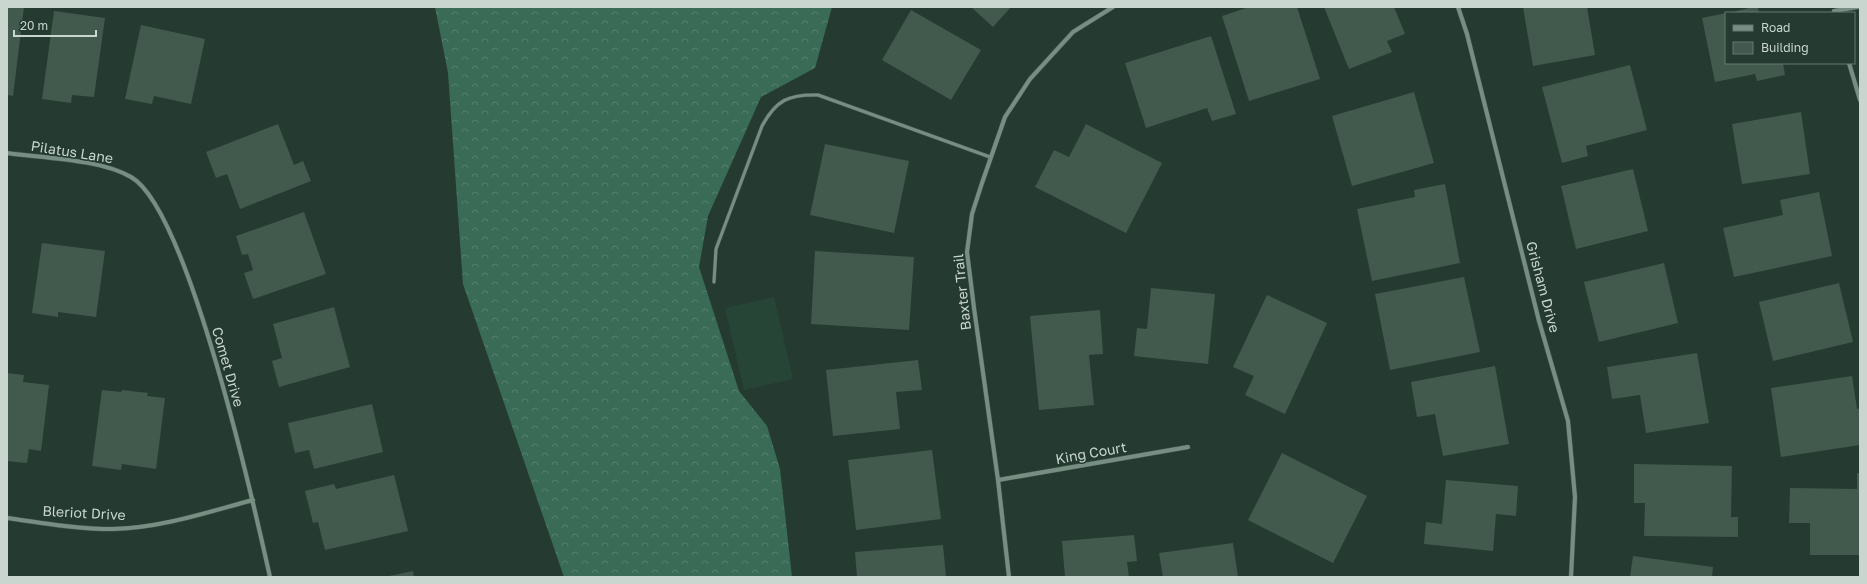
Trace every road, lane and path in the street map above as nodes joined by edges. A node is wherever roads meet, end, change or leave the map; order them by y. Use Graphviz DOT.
graph roads {
  1 [pos="1113,7"];
  2 [pos="1458,7"];
  3 [pos="1858,7"];
  4 [pos="1834,10"];
  5 [pos="1849,64"];
  6 [pos="1860,100"];
  7 [pos="7,153"];
  8 [pos="990,158"];
  9 [pos="132,177"];
  10 [pos="714,282"];
  11 [pos="1188,448"];
  12 [pos="998,480"];
  13 [pos="253,500"];
  14 [pos="7,518"];
  15 [pos="270,577"];
  16 [pos="1010,577"];
  17 [pos="1571,577"];
  1 -- 8 [label="street, Baxter Trail"];
  2 -- 17 [label="street, Grisham Drive"];
  3 -- 4 [label="street"];
  5 -- 6 [label="street"];
  7 -- 9 [label="street, Pilatus Lane"];
  8 -- 10 [label="lane"];
  8 -- 12 [label="street, Baxter Trail"];
  9 -- 13 [label="street, Comet Drive"];
  11 -- 12 [label="street, King Court"];
  12 -- 16 [label="street, Baxter Trail"];
  13 -- 14 [label="street, Bleriot Drive"];
  13 -- 15 [label="street, Comet Drive"];
}
